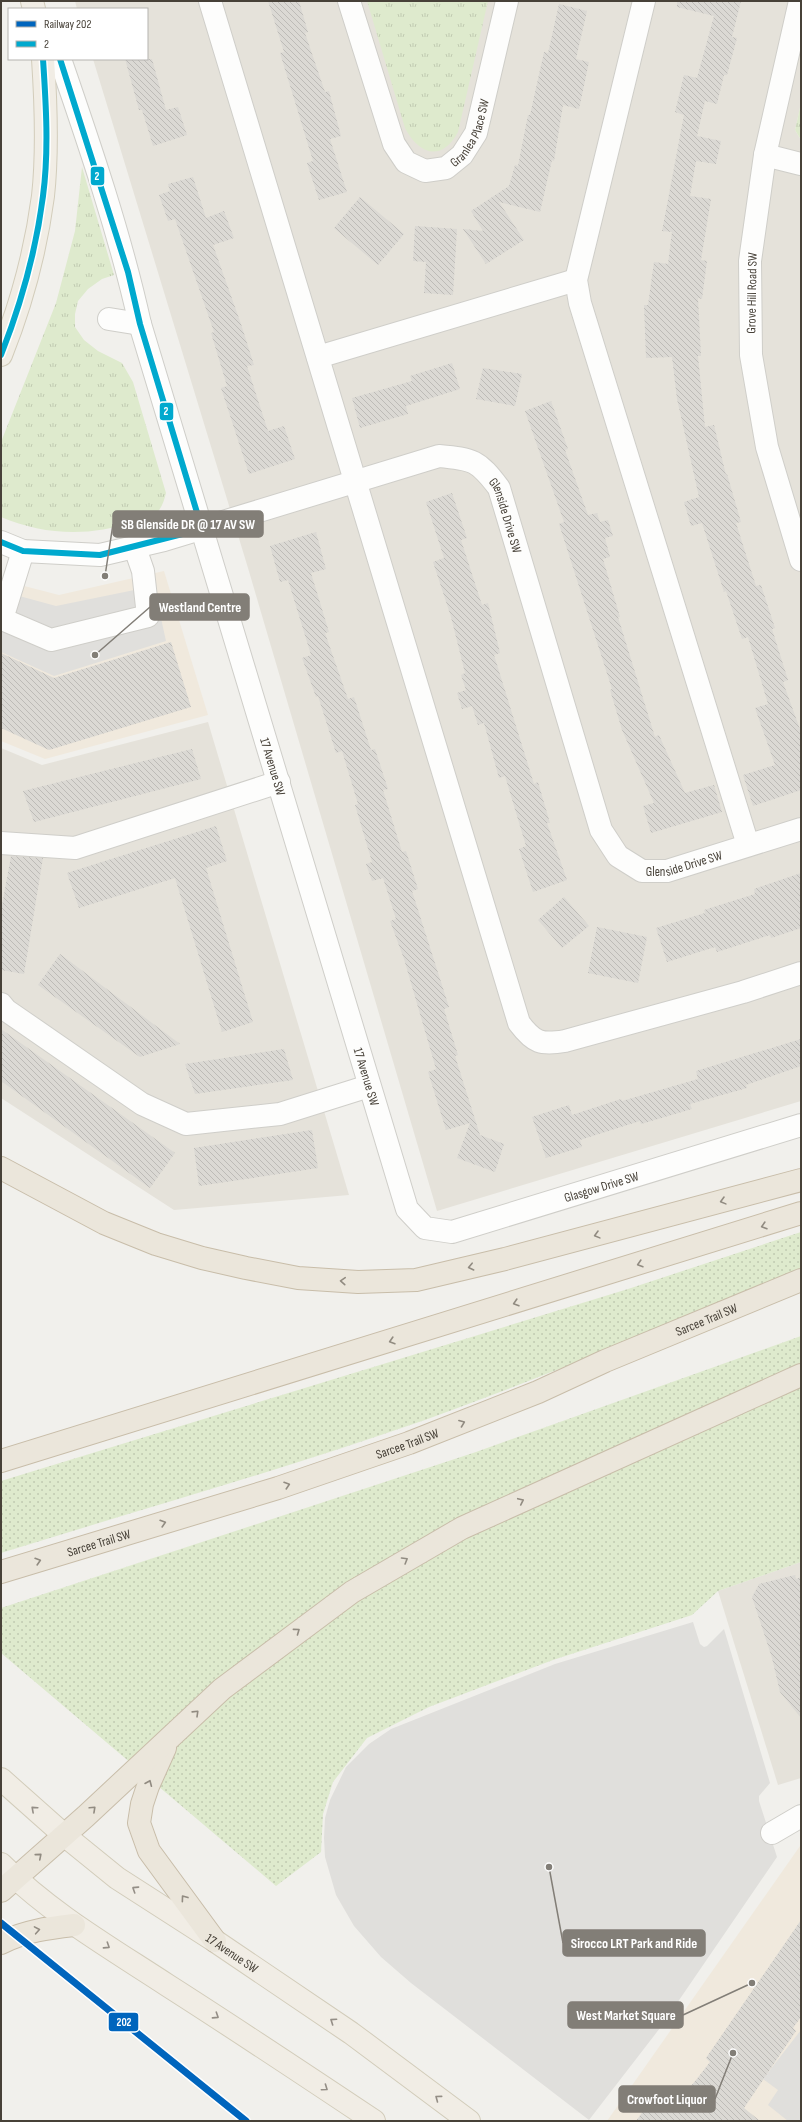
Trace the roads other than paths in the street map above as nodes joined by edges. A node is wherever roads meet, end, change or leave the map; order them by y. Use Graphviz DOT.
graph roads {
  1 [pos="210,1"];
  2 [pos="349,1"];
  3 [pos="507,1"];
  4 [pos="644,1"];
  5 [pos="800,1"];
  6 [pos="43,60"];
  7 [pos="60,60"];
  8 [pos="765,155"];
  9 [pos="801,164"];
  10 [pos="576,280"];
  11 [pos="109,319"];
  12 [pos="140,324"];
  13 [pos="1,354"];
  14 [pos="318,357"];
  15 [pos="355,482"];
  16 [pos="202,529"];
  17 [pos="1,542"];
  18 [pos="135,548"];
  19 [pos="23,551"];
  20 [pos="801,560"];
  21 [pos="2,620"];
  22 [pos="279,782"];
  23 [pos="801,829"];
  24 [pos="1,843"];
  25 [pos="748,845"];
  26 [pos="801,973"];
  27 [pos="1,1004"];
  28 [pos="369,1086"];
  29 [pos="801,1125"];
  30 [pos="1,1168"];
  31 [pos="801,1180"];
  32 [pos="407,1209"];
  33 [pos="801,1213"];
  34 [pos="801,1280"];
  35 [pos="801,1375"];
  36 [pos="1,1461"];
  37 [pos="1,1572"];
  38 [pos="168,1740"];
  39 [pos="1,1778"];
  40 [pos="801,1816"];
  41 [pos="772,1833"];
  42 [pos="64,1835"];
  43 [pos="6,1877"];
  44 [pos="74,1925"];
  45 [pos="215,1941"];
  46 [pos="1,1943"];
  47 [pos="374,2121"];
  48 [pos="469,2121"];
  1 -- 14 [label="street"];
  2 -- 3 [label="street, Granlea Place SW"];
  4 -- 10 [label="street"];
  5 -- 8 [label="street, Grove Hill Road SW"];
  6 -- 13 [label="main road"];
  7 -- 12 [label="street, 17 Avenue SW"];
  8 -- 9 [label="street"];
  8 -- 20 [label="street, Grove Hill Road SW"];
  10 -- 14 [label="street"];
  10 -- 25 [label="street"];
  11 -- 12 [label="street"];
  12 -- 16 [label="street, 17 Avenue SW"];
  14 -- 15 [label="street"];
  15 -- 16 [label="street, Glenside Drive SW"];
  15 -- 25 [label="street, Glenside Drive SW"];
  15 -- 26 [label="street"];
  16 -- 18 [label="street, Glenside Drive SW"];
  16 -- 22 [label="street, 17 Avenue SW"];
  17 -- 19 [label="street, Glenside Drive SW"];
  18 -- 19 [label="street, Glenside Drive SW"];
  18 -- 21 [label="street"];
  19 -- 21 [label="street"];
  22 -- 24 [label="street"];
  22 -- 28 [label="street, 17 Avenue SW"];
  23 -- 25 [label="street, Glenside Drive SW"];
  27 -- 28 [label="street"];
  28 -- 32 [label="street, 17 Avenue SW"];
  29 -- 32 [label="street, Glasgow Drive SW"];
  31 -- 30 [label="highway, one-way"];
  33 -- 36 [label="highway, one-way"];
  37 -- 34 [label="highway, Sarcee Trail SW, one-way"];
  38 -- 35 [label="highway, one-way"];
  42 -- 38 [label="highway, one-way"];
  45 -- 38 [label="highway, one-way"];
  42 -- 39 [label="main road, 17 Avenue SW, one-way"];
  40 -- 41 [label="street"];
  43 -- 42 [label="highway, one-way"];
  45 -- 42 [label="main road, 17 Avenue SW, one-way"];
  43 -- 44 [label="main road"];
  46 -- 44 [label="highway, one-way"];
  44 -- 47 [label="main road, one-way"];
  48 -- 45 [label="main road, 17 Avenue SW, one-way"];
}
